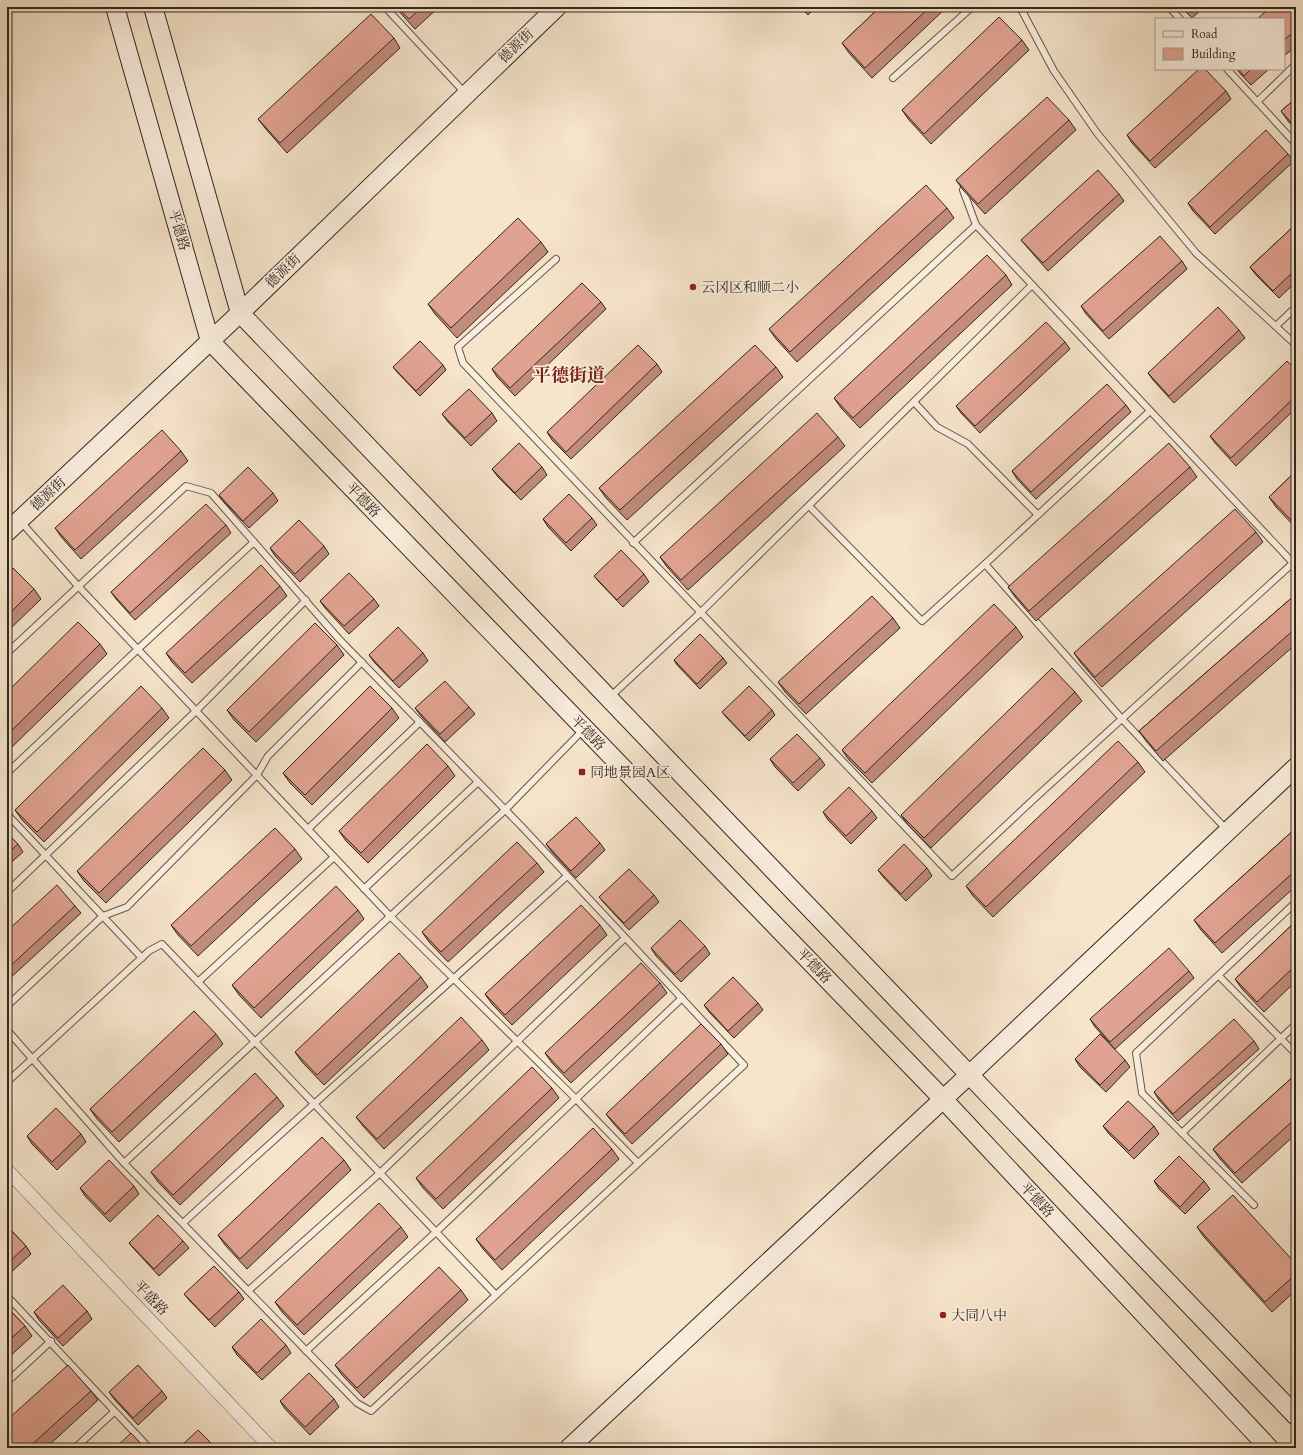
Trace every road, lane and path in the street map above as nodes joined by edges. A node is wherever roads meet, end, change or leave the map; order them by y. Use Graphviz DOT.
graph roads {
  1 [pos="115,7"];
  2 [pos="153,7"];
  3 [pos="385,7"];
  4 [pos="557,7"];
  5 [pos="972,7"];
  6 [pos="1020,7"];
  7 [pos="1169,7"];
  8 [pos="1179,18"];
  9 [pos="1296,64"];
  10 [pos="1228,70"];
  11 [pos="893,78"];
  12 [pos="466,94"];
  13 [pos="1257,102"];
  14 [pos="1296,144"];
  15 [pos="963,190"];
  16 [pos="976,225"];
  17 [pos="556,259"];
  18 [pos="1032,285"];
  19 [pos="1296,307"];
  20 [pos="240,312"];
  21 [pos="1276,326"];
  22 [pos="210,341"];
  23 [pos="1296,345"];
  24 [pos="914,402"];
  25 [pos="1150,411"];
  26 [pos="809,506"];
  27 [pos="1038,515"];
  28 [pos="13,526"];
  29 [pos="254,542"];
  30 [pos="633,543"];
  31 [pos="1294,562"];
  32 [pos="985,564"];
  33 [pos="78,586"];
  34 [pos="306,600"];
  35 [pos="700,613"];
  36 [pos="138,649"];
  37 [pos="7,653"];
  38 [pos="362,662"];
  39 [pos="609,698"];
  40 [pos="196,711"];
  41 [pos="1122,718"];
  42 [pos="420,722"];
  43 [pos="584,729"];
  44 [pos="1296,767"];
  45 [pos="7,773"];
  46 [pos="257,775"];
  47 [pos="478,782"];
  48 [pos="505,810"];
  49 [pos="7,814"];
  50 [pos="308,829"];
  51 [pos="1228,831"];
  52 [pos="46,855"];
  53 [pos="334,857"];
  54 [pos="567,876"];
  55 [pos="364,888"];
  56 [pos="7,892"];
  57 [pos="1296,902"];
  58 [pos="103,916"];
  59 [pos="390,916"];
  60 [pos="625,938"];
  61 [pos="142,958"];
  62 [pos="1219,976"];
  63 [pos="454,979"];
  64 [pos="198,982"];
  65 [pos="682,998"];
  66 [pos="7,1006"];
  67 [pos="1296,1024"];
  68 [pos="7,1030"];
  69 [pos="1281,1038"];
  70 [pos="254,1041"];
  71 [pos="518,1041"];
  72 [pos="1296,1054"];
  73 [pos="33,1058"];
  74 [pos="969,1075"];
  75 [pos="7,1082"];
  76 [pos="575,1098"];
  77 [pos="943,1099"];
  78 [pos="313,1103"];
  79 [pos="1182,1133"];
  80 [pos="124,1163"];
  81 [pos="638,1163"];
  82 [pos="7,1170"];
  83 [pos="380,1173"];
  84 [pos="1254,1205"];
  85 [pos="183,1223"];
  86 [pos="436,1232"];
  87 [pos="248,1291"];
  88 [pos="496,1295"];
  89 [pos="7,1296"];
  90 [pos="51,1341"];
  91 [pos="306,1351"];
  92 [pos="7,1382"];
  93 [pos="114,1412"];
  94 [pos="1296,1416"];
  95 [pos="75,1448"];
  96 [pos="149,1448"];
  97 [pos="271,1448"];
  98 [pos="570,1448"];
  99 [pos="1269,1448"];
  1 -- 22 [label="main road, 平德路"];
  2 -- 20 [label="main road"];
  3 -- 12 [label="lane"];
  4 -- 12 [label="main road, 德源街"];
  5 -- 11 [label="lane"];
  6 -- 21 [label="lane"];
  7 -- 8 [label="lane"];
  9 -- 13 [label="lane"];
  10 -- 13 [label="lane"];
  12 -- 20 [label="main road, 德源街"];
  13 -- 14 [label="lane"];
  15 -- 16 [label="lane"];
  16 -- 18 [label="lane"];
  16 -- 30 [label="lane"];
  17 -- 30 [label="lane"];
  18 -- 24 [label="lane"];
  18 -- 25 [label="lane"];
  19 -- 21 [label="lane"];
  20 -- 22 [label="main road, 德源街"];
  20 -- 39 [label="main road"];
  21 -- 23 [label="lane"];
  22 -- 28 [label="main road, 德源街"];
  22 -- 43 [label="main road, 平德路"];
  24 -- 26 [label="lane"];
  24 -- 27 [label="lane"];
  25 -- 27 [label="lane"];
  25 -- 31 [label="lane"];
  26 -- 32 [label="lane"];
  26 -- 35 [label="lane"];
  27 -- 32 [label="lane"];
  28 -- 33 [label="lane"];
  29 -- 33 [label="lane"];
  29 -- 34 [label="lane"];
  29 -- 36 [label="lane"];
  30 -- 35 [label="lane"];
  31 -- 41 [label="lane"];
  32 -- 41 [label="lane"];
  33 -- 36 [label="lane"];
  33 -- 37 [label="lane"];
  34 -- 38 [label="lane"];
  34 -- 40 [label="lane"];
  35 -- 39 [label="lane"];
  35 -- 41 [label="lane"];
  36 -- 40 [label="lane"];
  36 -- 45 [label="lane"];
  38 -- 42 [label="lane"];
  38 -- 46 [label="lane"];
  39 -- 74 [label="main road"];
  40 -- 46 [label="lane"];
  40 -- 52 [label="lane"];
  41 -- 51 [label="lane"];
  42 -- 47 [label="lane"];
  42 -- 50 [label="lane"];
  43 -- 48 [label="lane"];
  43 -- 77 [label="main road, 平德路"];
  44 -- 51 [label="main road"];
  46 -- 50 [label="lane"];
  46 -- 58 [label="lane"];
  47 -- 48 [label="lane"];
  47 -- 55 [label="lane"];
  48 -- 54 [label="lane"];
  48 -- 59 [label="lane"];
  49 -- 52 [label="lane"];
  50 -- 53 [label="lane"];
  51 -- 74 [label="main road"];
  52 -- 56 [label="lane"];
  52 -- 58 [label="lane"];
  53 -- 55 [label="lane"];
  53 -- 64 [label="lane"];
  54 -- 60 [label="lane"];
  54 -- 63 [label="lane"];
  55 -- 59 [label="lane"];
  57 -- 62 [label="lane"];
  58 -- 61 [label="lane"];
  58 -- 66 [label="lane"];
  59 -- 63 [label="lane"];
  59 -- 70 [label="lane"];
  60 -- 65 [label="lane"];
  60 -- 71 [label="lane"];
  61 -- 64 [label="lane"];
  61 -- 73 [label="lane"];
  62 -- 69 [label="lane"];
  62 -- 79 [label="lane"];
  63 -- 71 [label="lane"];
  63 -- 78 [label="lane"];
  64 -- 70 [label="lane"];
  65 -- 76 [label="lane"];
  65 -- 81 [label="lane"];
  67 -- 69 [label="lane"];
  68 -- 73 [label="lane"];
  69 -- 72 [label="lane"];
  69 -- 79 [label="lane"];
  70 -- 78 [label="lane"];
  70 -- 80 [label="lane"];
  71 -- 76 [label="lane"];
  71 -- 83 [label="lane"];
  73 -- 75 [label="lane"];
  73 -- 80 [label="lane"];
  74 -- 77 [label="main road"];
  74 -- 94 [label="main road"];
  76 -- 81 [label="lane"];
  76 -- 86 [label="lane"];
  77 -- 98 [label="main road"];
  77 -- 99 [label="main road, 平德路"];
  78 -- 83 [label="lane"];
  78 -- 85 [label="lane"];
  79 -- 84 [label="lane"];
  80 -- 85 [label="lane"];
  81 -- 88 [label="lane"];
  82 -- 97 [label="street, 平盛路"];
  83 -- 86 [label="lane"];
  83 -- 87 [label="lane"];
  85 -- 87 [label="lane"];
  86 -- 88 [label="lane"];
  86 -- 91 [label="lane"];
  87 -- 91 [label="lane"];
  88 -- 91 [label="lane"];
  89 -- 90 [label="lane"];
  90 -- 92 [label="lane"];
  90 -- 93 [label="lane"];
  93 -- 95 [label="lane"];
  93 -- 96 [label="lane"];
}
